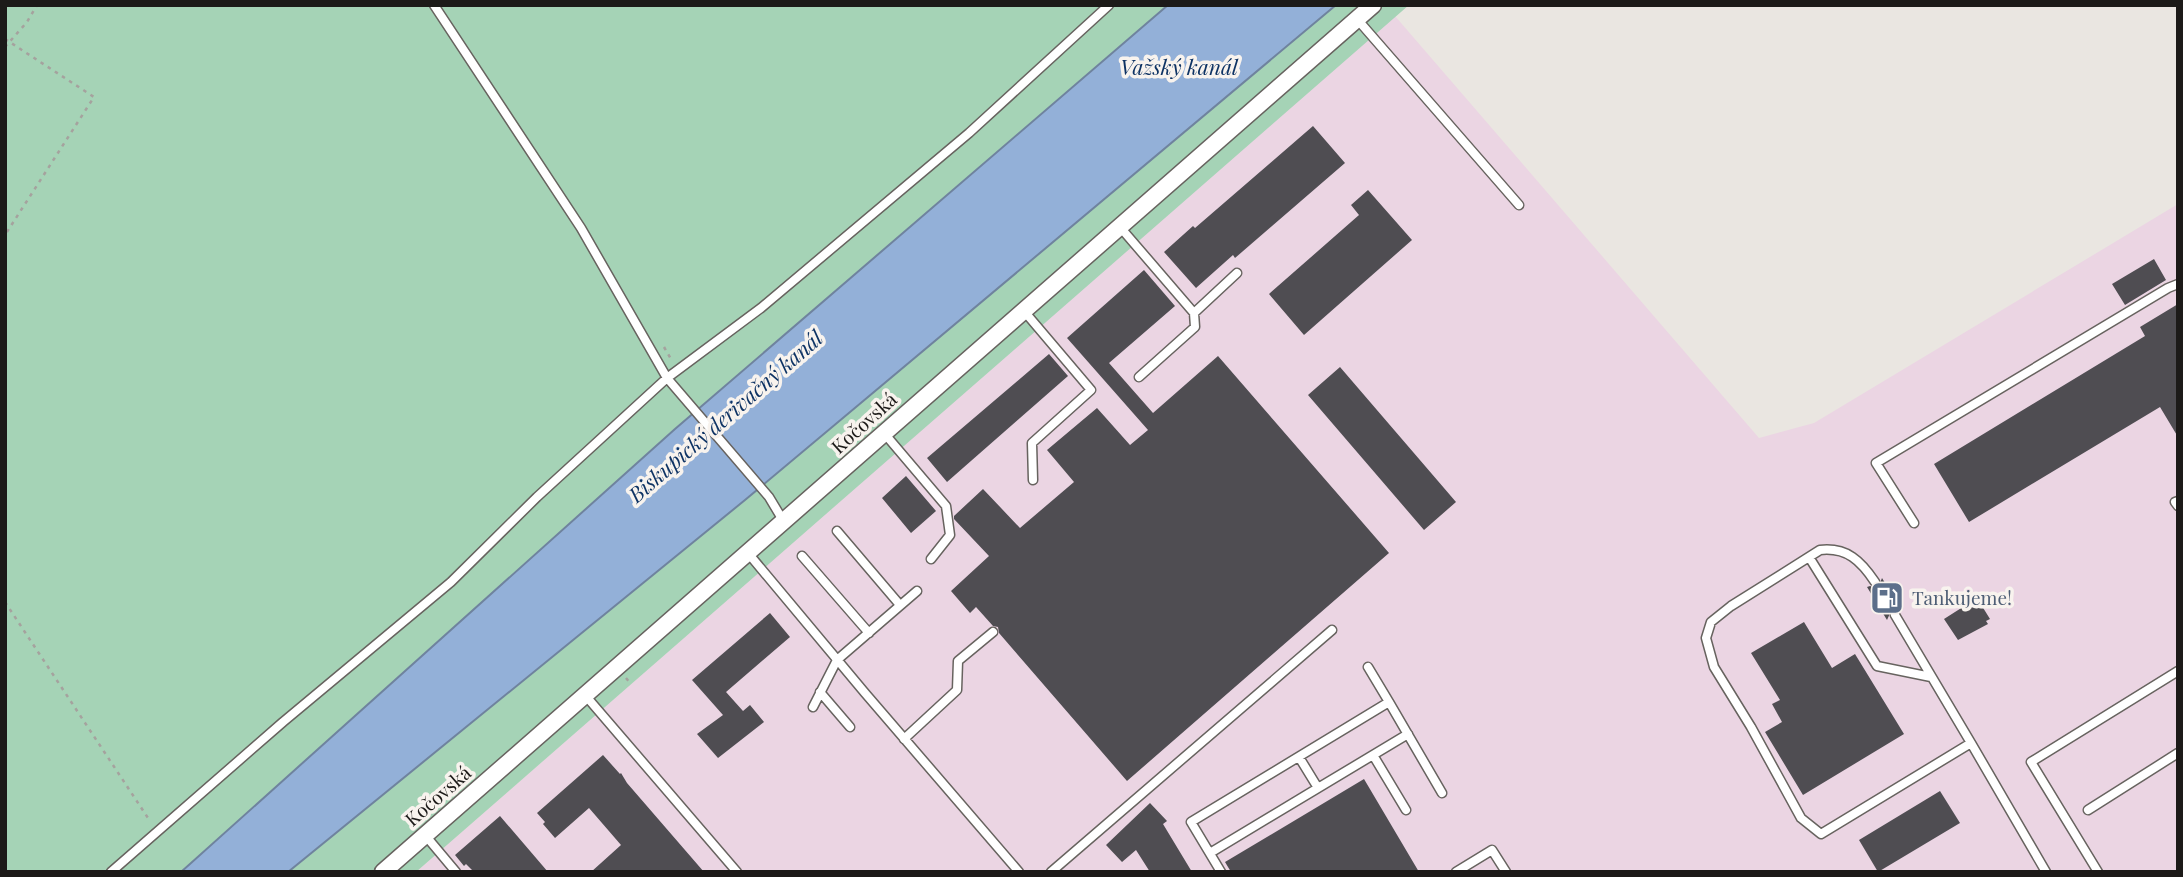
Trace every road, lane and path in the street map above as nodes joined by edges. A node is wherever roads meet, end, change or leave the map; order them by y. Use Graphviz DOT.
graph roads {
  1 [pos="37,5"];
  2 [pos="434,5"];
  3 [pos="1109,5"];
  4 [pos="1373,5"];
  5 [pos="1357,19"];
  6 [pos="7,41"];
  7 [pos="5,47"];
  8 [pos="1519,205"];
  9 [pos="1120,227"];
  10 [pos="5,235"];
  11 [pos="1237,273"];
  12 [pos="2178,284"];
  13 [pos="1024,311"];
  14 [pos="1194,313"];
  15 [pos="1139,377"];
  16 [pos="667,378"];
  17 [pos="884,433"];
  18 [pos="1032,480"];
  19 [pos="785,522"];
  20 [pos="1914,523"];
  21 [pos="837,531"];
  22 [pos="748,553"];
  23 [pos="802,556"];
  24 [pos="1809,557"];
  25 [pos="931,559"];
  26 [pos="1875,583"];
  27 [pos="917,591"];
  28 [pos="5,602"];
  29 [pos="900,606"];
  30 [pos="1895,615"];
  31 [pos="1332,630"];
  32 [pos="993,632"];
  33 [pos="869,633"];
  34 [pos="837,660"];
  35 [pos="1368,667"];
  36 [pos="2178,671"];
  37 [pos="1931,677"];
  38 [pos="820,692"];
  39 [pos="585,695"];
  40 [pos="1389,702"];
  41 [pos="813,707"];
  42 [pos="850,727"];
  43 [pos="1408,734"];
  44 [pos="905,739"];
  45 [pos="1971,743"];
  46 [pos="2178,753"];
  47 [pos="1373,755"];
  48 [pos="1299,757"];
  49 [pos="1318,788"];
  50 [pos="1442,793"];
  51 [pos="1406,810"];
  52 [pos="2088,810"];
  53 [pos="157,832"];
  54 [pos="425,835"];
  55 [pos="1210,853"];
  56 [pos="111,872"];
  57 [pos="383,872"];
  58 [pos="456,872"];
  59 [pos="737,872"];
  60 [pos="1019,872"];
  61 [pos="1051,872"];
  62 [pos="1221,872"];
  63 [pos="1456,872"];
  64 [pos="1506,872"];
  65 [pos="2046,872"];
  66 [pos="2098,872"];
  1 -- 6 [label="path"];
  2 -- 16 [label="lane"];
  3 -- 16 [label="lane"];
  4 -- 5 [label="street, Kočovská"];
  5 -- 8 [label="lane"];
  5 -- 9 [label="street, Kočovská"];
  6 -- 7 [label="path"];
  6 -- 10 [label="path"];
  9 -- 13 [label="street, Kočovská"];
  9 -- 14 [label="lane"];
  11 -- 14 [label="lane"];
  12 -- 20 [label="lane"];
  13 -- 17 [label="street, Kočovská"];
  13 -- 18 [label="lane"];
  14 -- 15 [label="lane"];
  16 -- 19 [label="lane"];
  16 -- 53 [label="lane"];
  17 -- 19 [label="street, Kočovská"];
  17 -- 25 [label="lane"];
  19 -- 22 [label="street, Kočovská"];
  21 -- 29 [label="lane"];
  22 -- 34 [label="lane"];
  22 -- 39 [label="street, Kočovská"];
  23 -- 33 [label="lane"];
  24 -- 26 [label="lane"];
  24 -- 37 [label="lane"];
  24 -- 45 [label="lane"];
  27 -- 29 [label="lane"];
  28 -- 53 [label="path"];
  29 -- 33 [label="lane"];
  30 -- 37 [label="lane"];
  31 -- 61 [label="lane"];
  32 -- 44 [label="lane"];
  33 -- 34 [label="lane"];
  34 -- 38 [label="lane"];
  34 -- 44 [label="lane"];
  35 -- 40 [label="lane"];
  36 -- 66 [label="lane"];
  37 -- 45 [label="lane"];
  38 -- 41 [label="lane"];
  38 -- 42 [label="lane"];
  39 -- 54 [label="street, Kočovská"];
  39 -- 59 [label="lane"];
  40 -- 43 [label="lane"];
  40 -- 48 [label="lane"];
  43 -- 47 [label="lane"];
  43 -- 50 [label="lane"];
  44 -- 60 [label="lane"];
  45 -- 65 [label="lane"];
  46 -- 52 [label="lane"];
  47 -- 49 [label="lane"];
  47 -- 51 [label="lane"];
  48 -- 49 [label="lane"];
  48 -- 55 [label="lane"];
  49 -- 55 [label="lane"];
  53 -- 56 [label="lane"];
  54 -- 57 [label="street, Kočovská"];
  54 -- 58 [label="lane"];
  55 -- 62 [label="lane"];
  63 -- 64 [label="lane"];
}
